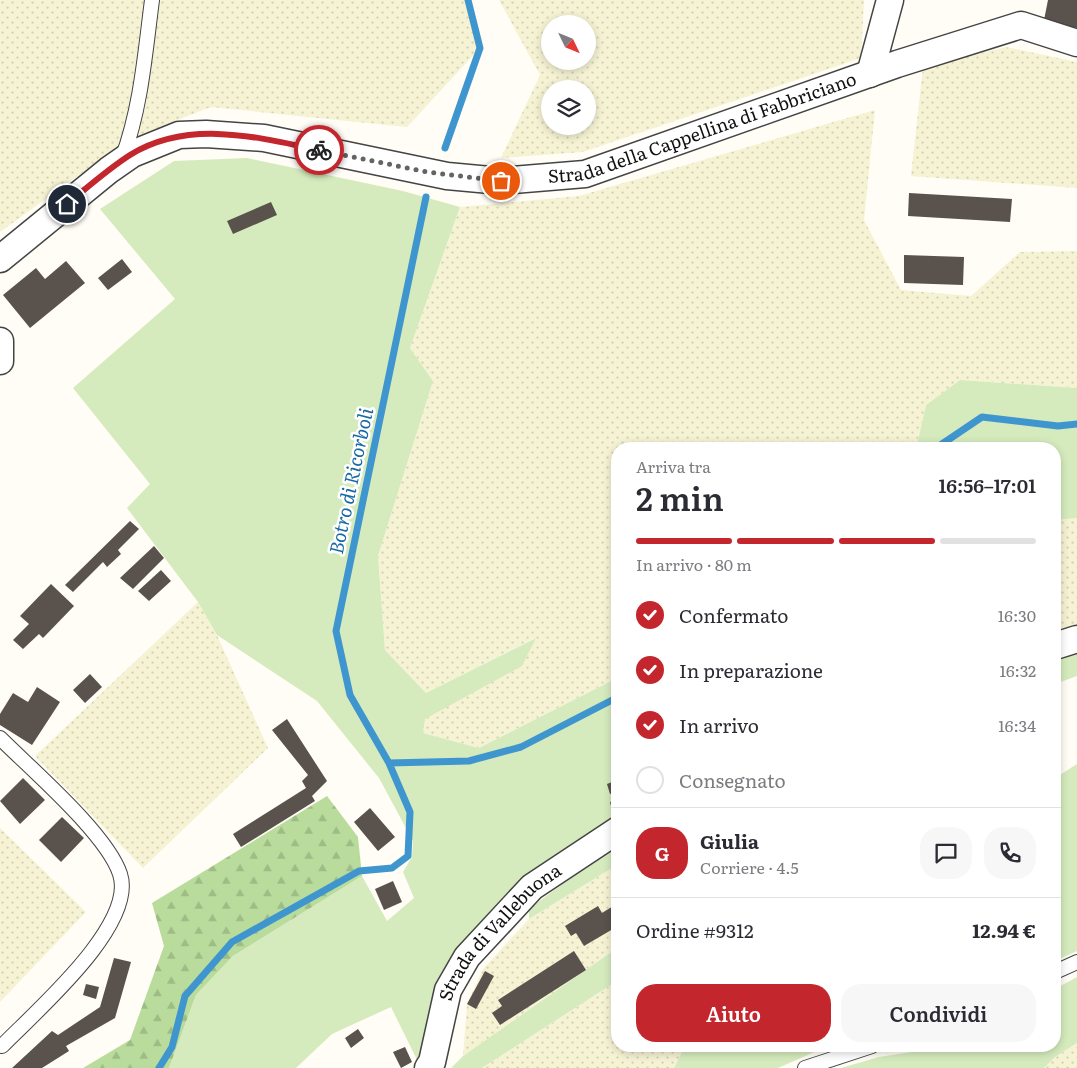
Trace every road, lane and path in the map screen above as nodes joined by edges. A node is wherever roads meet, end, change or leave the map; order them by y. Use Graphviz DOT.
graph roads {
  1 [pos="152,0"];
  2 [pos="890,0"];
  3 [pos="1077,43"];
  4 [pos="870,74"];
  5 [pos="120,162"];
  6 [pos="0,259"];
  7 [pos="0,341"];
  8 [pos="0,361"];
  9 [pos="1077,639"];
  10 [pos="1061,644"];
  11 [pos="0,738"];
  12 [pos="611,835"];
  13 [pos="1077,962"];
  14 [pos="1061,969"];
  15 [pos="2,1046"];
  16 [pos="854,1052"];
  17 [pos="428,1068"];
  18 [pos="805,1068"];
  1 -- 5 [label="lane"];
  2 -- 4 [label="street"];
  3 -- 4 [label="street, Strada della Cappellina di Fabbriciano"];
  4 -- 5 [label="street, Strada della Cappellina di Fabbriciano"];
  5 -- 6 [label="street, Strada della Cappellina di Fabbriciano"];
  7 -- 8 [label="street"];
  9 -- 10 [label="street"];
  11 -- 15 [label="lane"];
  12 -- 17 [label="street, Strada di Vallebuona"];
  13 -- 14 [label="lane"];
  16 -- 18 [label="lane"];
}
